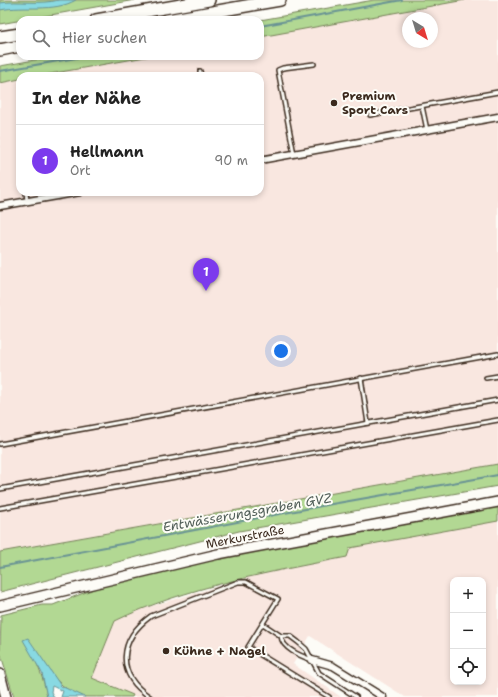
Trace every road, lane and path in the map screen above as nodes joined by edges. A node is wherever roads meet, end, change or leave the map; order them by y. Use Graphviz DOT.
graph roads {
  1 [pos="210,0"];
  2 [pos="280,0"];
  3 [pos="119,16"];
  4 [pos="190,16"];
  5 [pos="16,35"];
  6 [pos="0,37"];
  7 [pos="16,47"];
  8 [pos="0,50"];
  9 [pos="314,64"];
  10 [pos="498,92"];
  11 [pos="422,106"];
  12 [pos="370,115"];
  13 [pos="497,118"];
  14 [pos="427,130"];
  15 [pos="294,154"];
  16 [pos="264,159"];
  17 [pos="26,196"];
  18 [pos="56,196"];
  19 [pos="27,201"];
  20 [pos="0,206"];
  21 [pos="498,354"];
  22 [pos="498,376"];
  23 [pos="361,378"];
  24 [pos="486,378"];
  25 [pos="498,400"];
  26 [pos="498,420"];
  27 [pos="368,423"];
  28 [pos="0,444"];
  29 [pos="0,489"];
  30 [pos="498,502"];
  31 [pos="0,508"];
  32 [pos="0,606"];
  33 [pos="263,624"];
  34 [pos="280,636"];
  35 [pos="312,660"];
  36 [pos="0,674"];
  37 [pos="6,697"];
  38 [pos="150,697"];
  39 [pos="329,697"];
  40 [pos="356,697"];
  41 [pos="383,697"];
  1 -- 3 [label="highway"];
  2 -- 4 [label="highway"];
  5 -- 6 [label="highway"];
  7 -- 8 [label="highway"];
  9 -- 15 [label="lane"];
  10 -- 11 [label="lane"];
  11 -- 12 [label="lane"];
  11 -- 14 [label="lane"];
  13 -- 14 [label="street"];
  14 -- 15 [label="street"];
  15 -- 16 [label="street"];
  17 -- 19 [label="lane"];
  18 -- 19 [label="street"];
  19 -- 20 [label="street"];
  21 -- 23 [label="lane"];
  22 -- 24 [label="lane"];
  23 -- 27 [label="lane"];
  23 -- 28 [label="lane"];
  25 -- 27 [label="lane"];
  26 -- 31 [label="lane"];
  27 -- 29 [label="lane"];
  30 -- 32 [label="street, Merkurstraße"];
  33 -- 34 [label="lane"];
  33 -- 38 [label="lane"];
  33 -- 39 [label="lane"];
  34 -- 35 [label="lane"];
  34 -- 35 [label="lane"];
  35 -- 40 [label="lane"];
  35 -- 41 [label="street"];
  36 -- 37 [label="street"];
}
